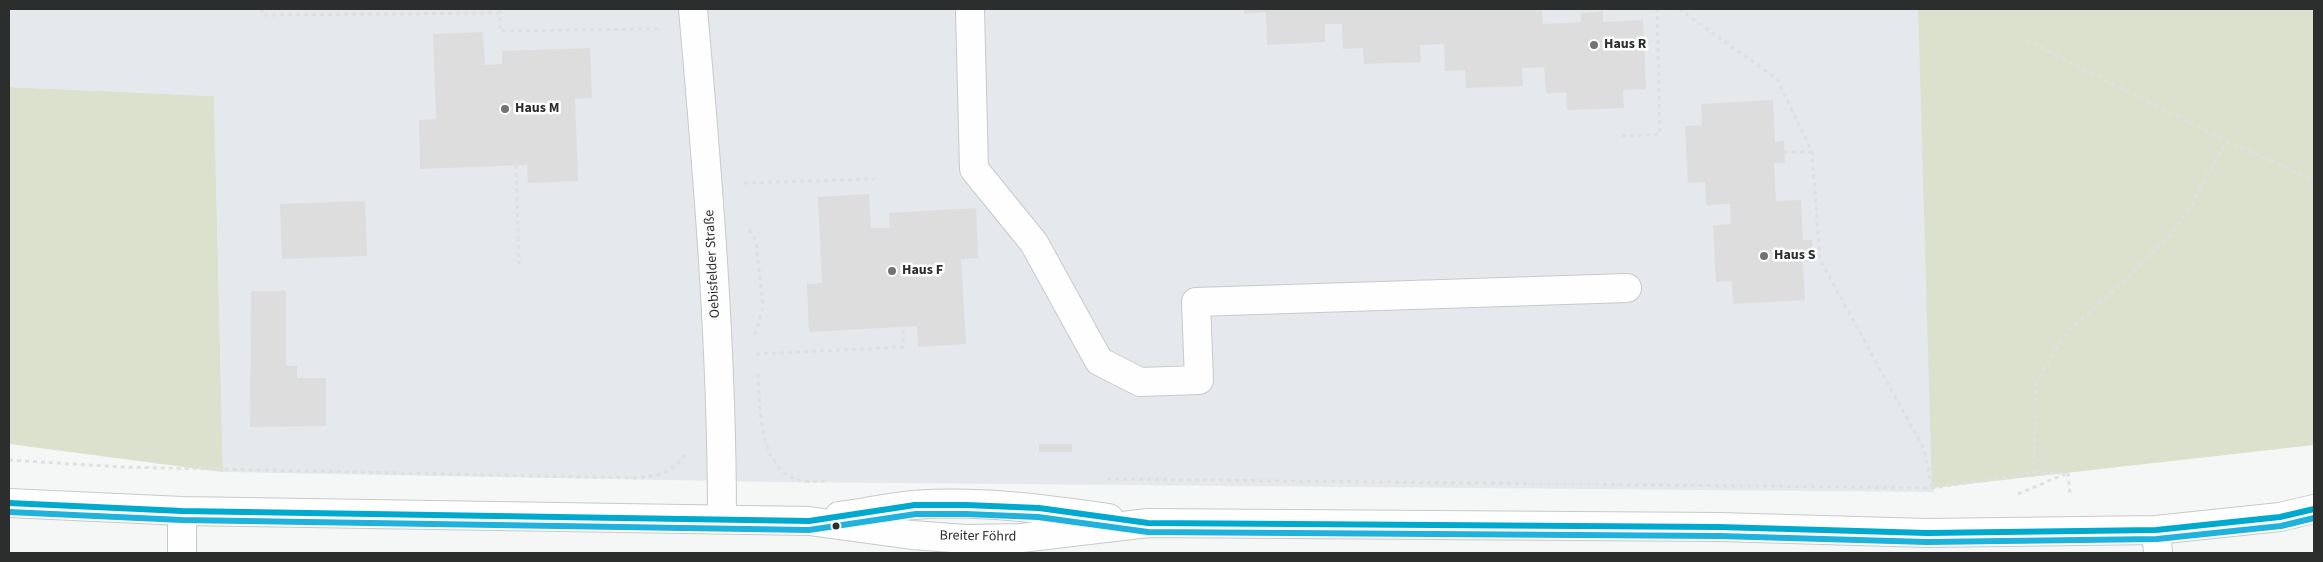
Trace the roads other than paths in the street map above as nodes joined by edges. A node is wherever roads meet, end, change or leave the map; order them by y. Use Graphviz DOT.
graph roads {
  1 [pos="693,9"];
  2 [pos="970,9"];
  3 [pos="1627,288"];
  4 [pos="9,503"];
  5 [pos="2314,509"];
  6 [pos="182,511"];
  7 [pos="722,519"];
  8 [pos="2157,542"];
  9 [pos="182,553"];
  1 -- 7 [label="street, Oebisfelder Straße"];
  2 -- 3 [label="street"];
  4 -- 6 [label="street"];
  5 -- 8 [label="street"];
  6 -- 7 [label="street"];
  6 -- 9 [label="street"];
  7 -- 8 [label="street"];
}
